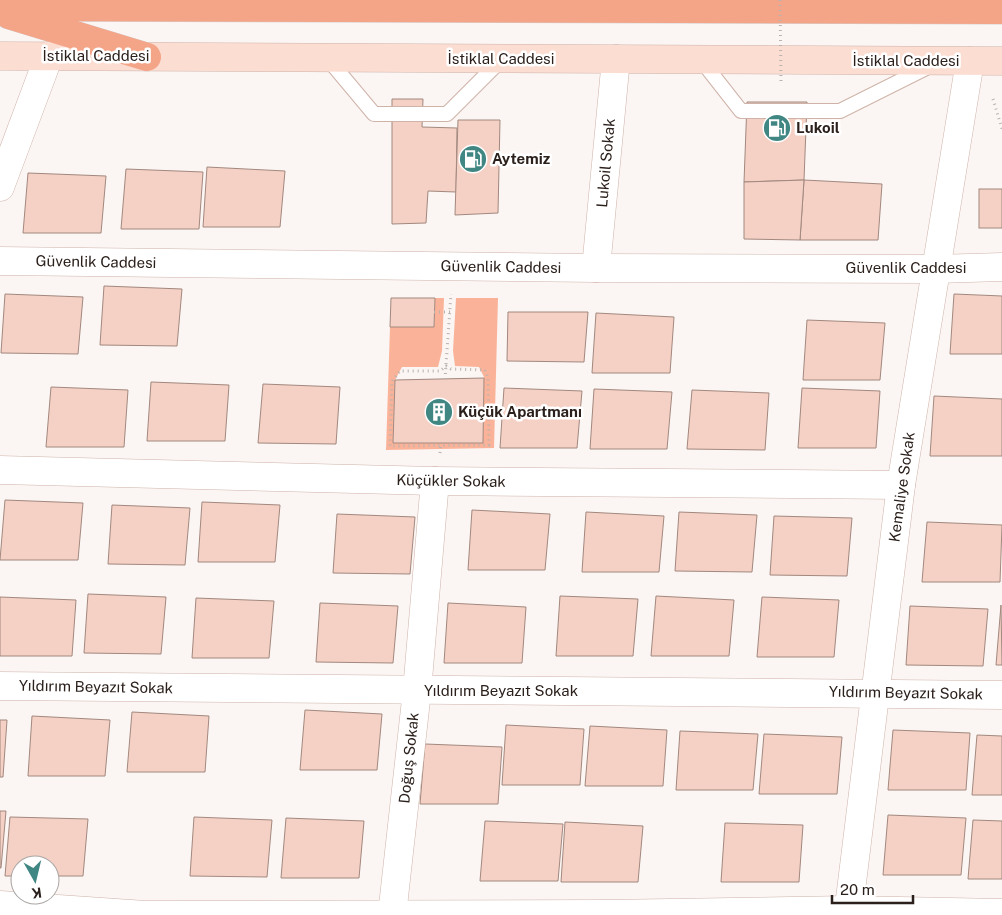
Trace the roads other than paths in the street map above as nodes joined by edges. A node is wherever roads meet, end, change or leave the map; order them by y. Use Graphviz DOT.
graph roads {
  1 [pos="0,7"];
  2 [pos="1002,10"];
  3 [pos="0,13"];
  4 [pos="0,56"];
  5 [pos="49,56"];
  6 [pos="146,57"];
  7 [pos="328,58"];
  8 [pos="502,59"];
  9 [pos="616,59"];
  10 [pos="701,60"];
  11 [pos="941,61"];
  12 [pos="970,61"];
  13 [pos="1002,61"];
  14 [pos="0,187"];
  15 [pos="0,261"];
  16 [pos="1002,267"];
  17 [pos="596,268"];
  18 [pos="936,268"];
  19 [pos="0,470"];
  20 [pos="435,481"];
  21 [pos="901,485"];
  22 [pos="0,686"];
  23 [pos="417,691"];
  24 [pos="876,692"];
  25 [pos="1002,694"];
  26 [pos="0,905"];
  27 [pos="848,912"];
  28 [pos="1002,913"];
  29 [pos="145,915"];
  30 [pos="392,915"];
  31 [pos="605,915"];
  1 -- 2 [label="highway"];
  3 -- 6 [label="highway"];
  4 -- 5 [label="main road, İstiklal Caddesi"];
  5 -- 6 [label="main road, İstiklal Caddesi"];
  5 -- 14 [label="street"];
  6 -- 7 [label="main road, İstiklal Caddesi"];
  7 -- 8 [label="main road, İstiklal Caddesi"];
  7 -- 8 [label="lane"];
  8 -- 9 [label="main road, İstiklal Caddesi"];
  9 -- 10 [label="main road, İstiklal Caddesi"];
  9 -- 17 [label="street, Lukoil Sokak"];
  10 -- 11 [label="main road, İstiklal Caddesi"];
  10 -- 11 [label="lane"];
  11 -- 12 [label="main road, İstiklal Caddesi"];
  12 -- 13 [label="main road, İstiklal Caddesi"];
  12 -- 18 [label="street, Kemaliye Sokak"];
  15 -- 17 [label="street, Güvenlik Caddesi"];
  16 -- 18 [label="street, Güvenlik Caddesi"];
  17 -- 18 [label="street, Güvenlik Caddesi"];
  18 -- 21 [label="street, Kemaliye Sokak"];
  19 -- 20 [label="street, Küçükler Sokak"];
  20 -- 21 [label="street, Küçükler Sokak"];
  20 -- 23 [label="street, Doğuş Sokak"];
  21 -- 24 [label="street, Kemaliye Sokak"];
  22 -- 23 [label="street, Yıldırım Beyazıt Sokak"];
  23 -- 24 [label="street, Yıldırım Beyazıt Sokak"];
  23 -- 30 [label="street, Doğuş Sokak"];
  24 -- 25 [label="street, Yıldırım Beyazıt Sokak"];
  24 -- 27 [label="street, Kemaliye Sokak"];
  26 -- 29 [label="street"];
  27 -- 28 [label="street"];
  27 -- 31 [label="street"];
  29 -- 30 [label="street"];
  30 -- 31 [label="street"];
}
